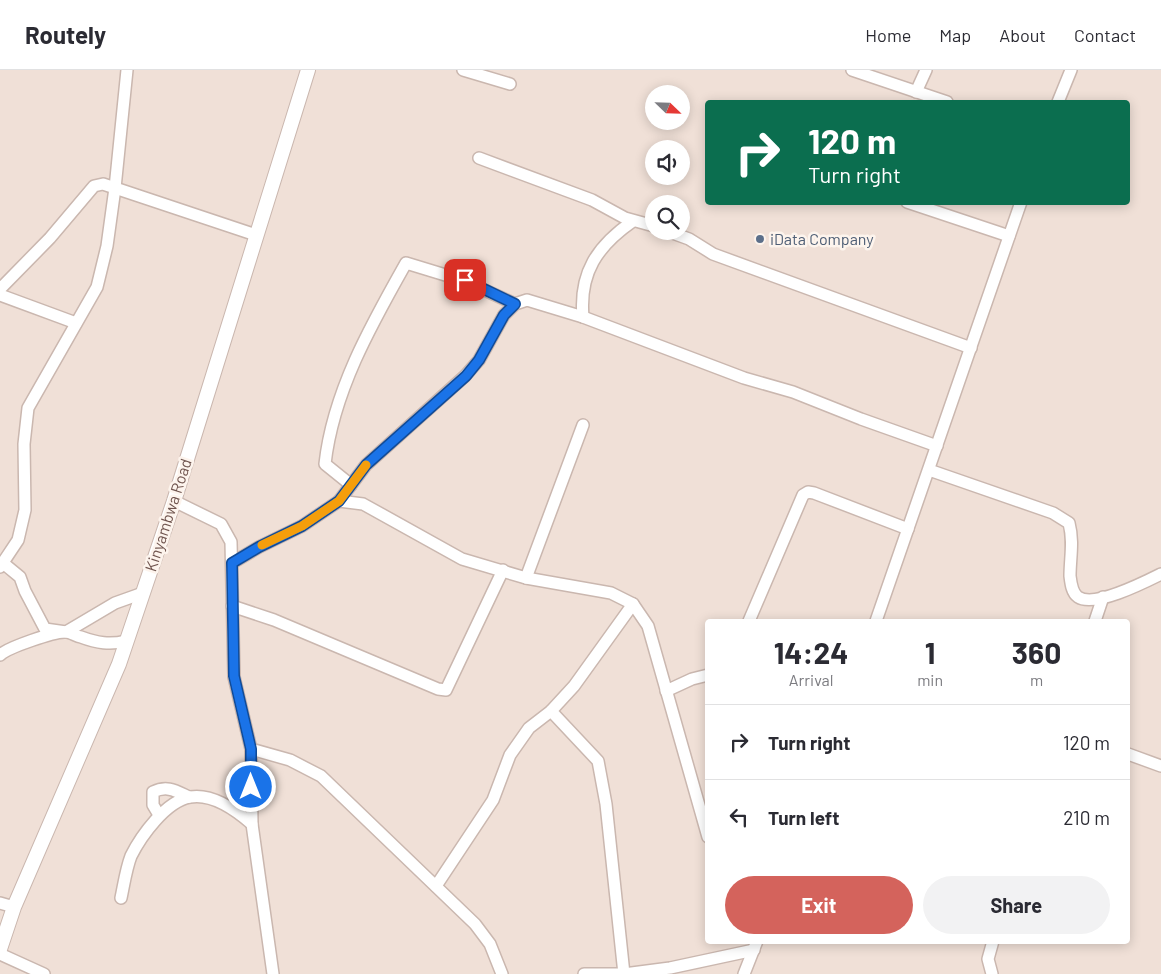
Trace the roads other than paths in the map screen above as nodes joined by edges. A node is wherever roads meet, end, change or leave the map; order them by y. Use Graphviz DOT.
graph roads {
  1 [pos="128,70"];
  2 [pos="308,70"];
  3 [pos="463,70"];
  4 [pos="852,70"];
  5 [pos="926,70"];
  6 [pos="1071,70"];
  7 [pos="510,84"];
  8 [pos="916,92"];
  9 [pos="941,100"];
  10 [pos="1059,100"];
  11 [pos="479,158"];
  12 [pos="115,188"];
  13 [pos="916,205"];
  14 [pos="1019,205"];
  15 [pos="632,221"];
  16 [pos="645,224"];
  17 [pos="256,235"];
  18 [pos="1009,236"];
  19 [pos="690,240"];
  20 [pos="0,290"];
  21 [pos="0,295"];
  22 [pos="515,304"];
  23 [pos="583,316"];
  24 [pos="76,323"];
  25 [pos="970,348"];
  26 [pos="583,425"];
  27 [pos="937,446"];
  28 [pos="929,470"];
  29 [pos="351,485"];
  30 [pos="174,501"];
  31 [pos="339,501"];
  32 [pos="908,528"];
  33 [pos="232,563"];
  34 [pos="2,565"];
  35 [pos="503,570"];
  36 [pos="1161,574"];
  37 [pos="526,578"];
  38 [pos="143,593"];
  39 [pos="1103,597"];
  40 [pos="633,604"];
  41 [pos="232,606"];
  42 [pos="751,619"];
  43 [pos="877,619"];
  44 [pos="1096,619"];
  45 [pos="66,632"];
  46 [pos="126,641"];
  47 [pos="0,655"];
  48 [pos="705,675"];
  49 [pos="666,691"];
  50 [pos="551,711"];
  51 [pos="251,749"];
  52 [pos="1130,755"];
  53 [pos="1161,766"];
  54 [pos="189,797"];
  55 [pos="159,815"];
  56 [pos="252,824"];
  57 [pos="705,828"];
  58 [pos="436,886"];
  59 [pos="121,898"];
  60 [pos="0,903"];
  61 [pos="14,907"];
  62 [pos="991,944"];
  63 [pos="748,946"];
  64 [pos="0,949"];
  65 [pos="0,954"];
  66 [pos="44,974"];
  67 [pos="273,974"];
  68 [pos="502,974"];
  69 [pos="584,974"];
  70 [pos="624,974"];
  71 [pos="744,974"];
  72 [pos="992,974"];
  1 -- 12 [label="street"];
  2 -- 17 [label="street, Kinyambwa Road"];
  3 -- 7 [label="street"];
  4 -- 8 [label="street"];
  5 -- 8 [label="street"];
  6 -- 10 [label="street"];
  8 -- 9 [label="street"];
  11 -- 15 [label="street"];
  12 -- 17 [label="street"];
  12 -- 20 [label="street"];
  12 -- 24 [label="street"];
  13 -- 18 [label="street"];
  14 -- 18 [label="street"];
  15 -- 16 [label="street"];
  15 -- 23 [label="street"];
  17 -- 30 [label="street, Kinyambwa Road"];
  18 -- 25 [label="street"];
  19 -- 25 [label="street"];
  21 -- 24 [label="street"];
  22 -- 23 [label="street"];
  22 -- 29 [label="street"];
  22 -- 29 [label="street"];
  23 -- 27 [label="street"];
  24 -- 34 [label="street"];
  25 -- 27 [label="street"];
  26 -- 37 [label="street"];
  27 -- 28 [label="street"];
  28 -- 32 [label="street"];
  28 -- 39 [label="street"];
  29 -- 31 [label="street"];
  30 -- 33 [label="street"];
  30 -- 38 [label="street, Kinyambwa Road"];
  31 -- 33 [label="street"];
  31 -- 35 [label="street"];
  32 -- 42 [label="street"];
  32 -- 43 [label="street"];
  33 -- 41 [label="street"];
  34 -- 45 [label="street"];
  35 -- 37 [label="street"];
  35 -- 41 [label="street"];
  36 -- 39 [label="street"];
  37 -- 40 [label="street"];
  38 -- 45 [label="street"];
  38 -- 46 [label="street, Kinyambwa Road"];
  39 -- 44 [label="street"];
  40 -- 49 [label="street"];
  40 -- 50 [label="street"];
  41 -- 51 [label="street"];
  45 -- 46 [label="street"];
  45 -- 47 [label="street"];
  46 -- 61 [label="street, Kinyambwa Road"];
  48 -- 49 [label="street"];
  49 -- 57 [label="street"];
  50 -- 58 [label="street"];
  50 -- 70 [label="street"];
  51 -- 56 [label="street"];
  51 -- 58 [label="street"];
  52 -- 53 [label="street"];
  54 -- 55 [label="street"];
  54 -- 55 [label="street"];
  54 -- 56 [label="street"];
  55 -- 59 [label="street"];
  56 -- 67 [label="street"];
  58 -- 68 [label="street"];
  60 -- 61 [label="street"];
  61 -- 64 [label="street, Kinyambwa Road"];
  62 -- 72 [label="street"];
  63 -- 70 [label="street"];
  63 -- 71 [label="street"];
  65 -- 66 [label="street"];
  69 -- 70 [label="street"];
}
